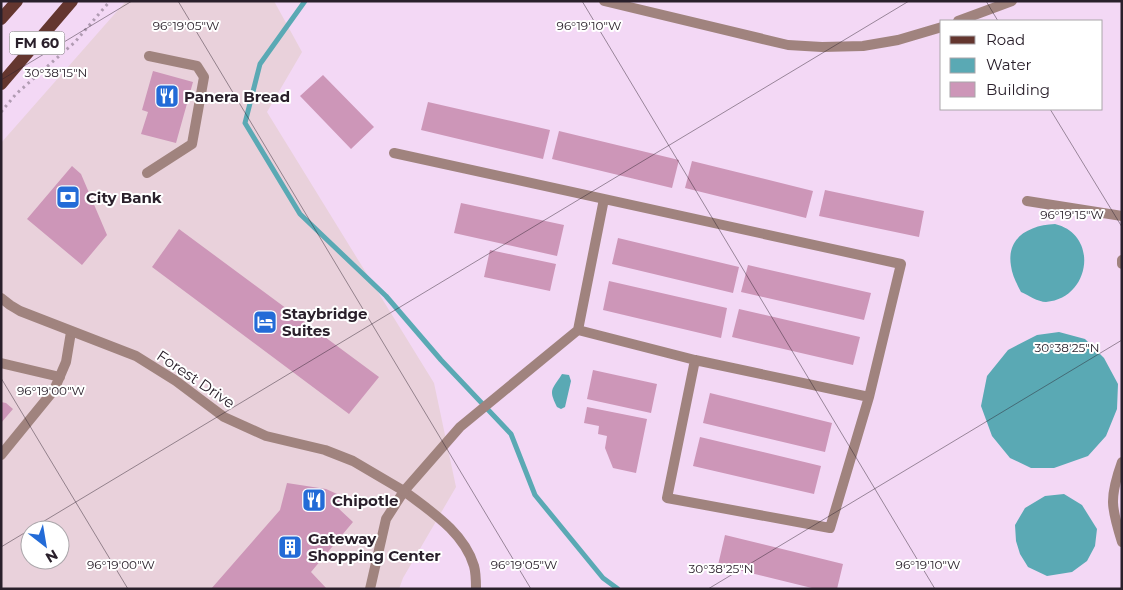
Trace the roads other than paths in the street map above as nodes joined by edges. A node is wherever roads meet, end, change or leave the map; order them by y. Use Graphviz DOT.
graph roads {
  1 [pos="17,1"];
  2 [pos="72,1"];
  3 [pos="604,1"];
  4 [pos="1012,1"];
  5 [pos="1,19"];
  6 [pos="961,20"];
  7 [pos="940,27"];
  8 [pos="149,56"];
  9 [pos="1,84"];
  10 [pos="394,153"];
  11 [pos="147,173"];
  12 [pos="604,199"];
  13 [pos="1027,201"];
  14 [pos="1122,216"];
  15 [pos="1,298"];
  16 [pos="578,330"];
  17 [pos="71,332"];
  18 [pos="695,360"];
  19 [pos="1,363"];
  20 [pos="60,377"];
  21 [pos="869,397"];
  22 [pos="1,455"];
  23 [pos="1122,462"];
  24 [pos="404,490"];
  25 [pos="1122,542"];
  26 [pos="370,589"];
  27 [pos="476,589"];
  1 -- 5 [label="main road, FM 60"];
  2 -- 9 [label="main road, FM 60"];
  3 -- 7 [label="street"];
  4 -- 6 [label="street"];
  8 -- 11 [label="street"];
  10 -- 12 [label="street"];
  12 -- 16 [label="street"];
  12 -- 21 [label="street"];
  13 -- 14 [label="street"];
  15 -- 17 [label="street, Forest Drive"];
  16 -- 18 [label="street"];
  16 -- 24 [label="street"];
  17 -- 20 [label="street"];
  17 -- 24 [label="street, Forest Drive"];
  18 -- 21 [label="street"];
  18 -- 21 [label="street"];
  19 -- 20 [label="street"];
  20 -- 22 [label="street"];
  23 -- 25 [label="street"];
  24 -- 26 [label="street"];
  24 -- 27 [label="street, Forest Drive"];
}
